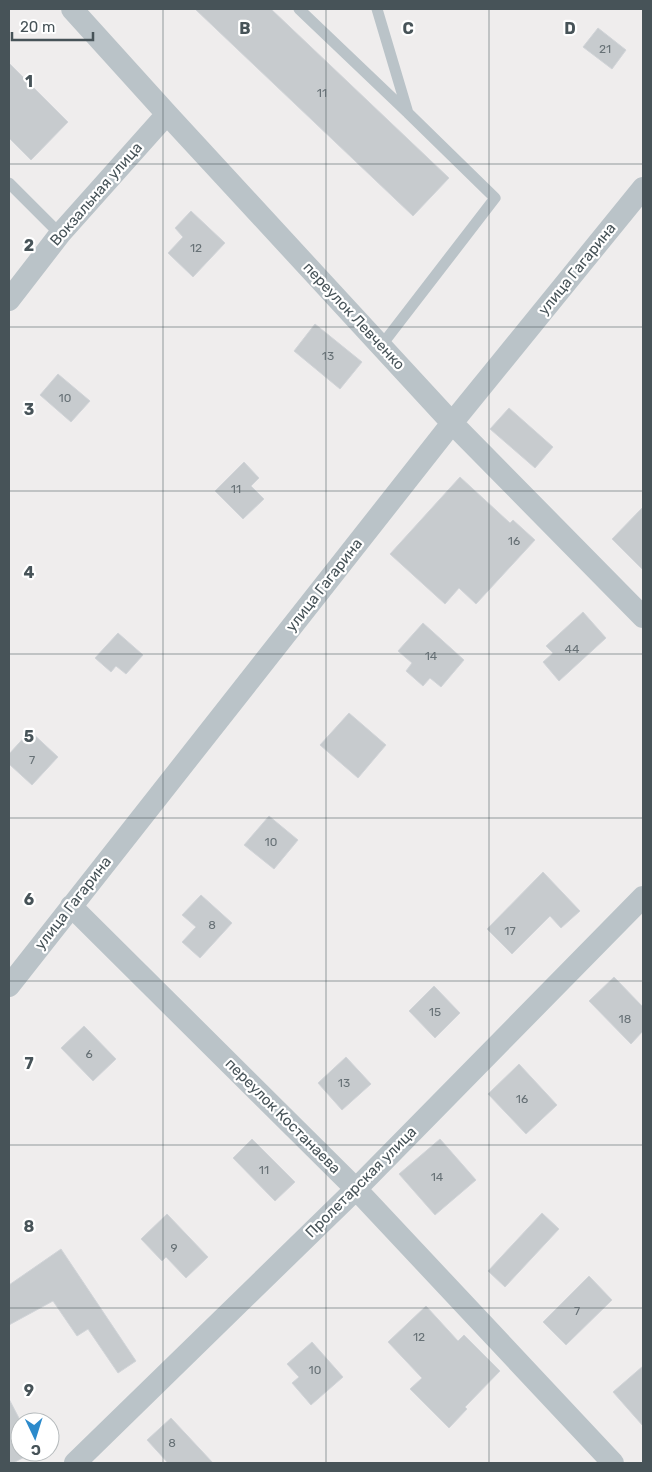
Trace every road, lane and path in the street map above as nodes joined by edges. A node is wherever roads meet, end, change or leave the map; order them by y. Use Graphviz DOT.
graph roads {
  1 [pos="72,9"];
  2 [pos="299,9"];
  3 [pos="377,9"];
  4 [pos="408,113"];
  5 [pos="167,114"];
  6 [pos="9,184"];
  7 [pos="643,188"];
  8 [pos="60,234"];
  9 [pos="9,300"];
  10 [pos="381,346"];
  11 [pos="452,423"];
  12 [pos="643,617"];
  13 [pos="643,897"];
  14 [pos="71,906"];
  15 [pos="9,986"];
  16 [pos="356,1188"];
  17 [pos="75,1463"];
  18 [pos="614,1463"];
  1 -- 5 [label="street, переулок Левченко"];
  2 -- 4 [label="lane"];
  3 -- 4 [label="lane"];
  4 -- 10 [label="lane"];
  5 -- 8 [label="street, Вокзальная улица"];
  5 -- 10 [label="street, переулок Левченко"];
  6 -- 8 [label="lane"];
  7 -- 11 [label="street, улица Гагарина"];
  8 -- 9 [label="street, Вокзальная улица"];
  10 -- 11 [label="street, переулок Левченко"];
  11 -- 12 [label="street, переулок Левченко"];
  11 -- 14 [label="street, улица Гагарина"];
  13 -- 16 [label="street, Пролетарская улица"];
  14 -- 15 [label="street, улица Гагарина"];
  14 -- 16 [label="street, переулок Костанаева"];
  16 -- 17 [label="street, Пролетарская улица"];
  16 -- 18 [label="street, переулок Костанаева"];
}
